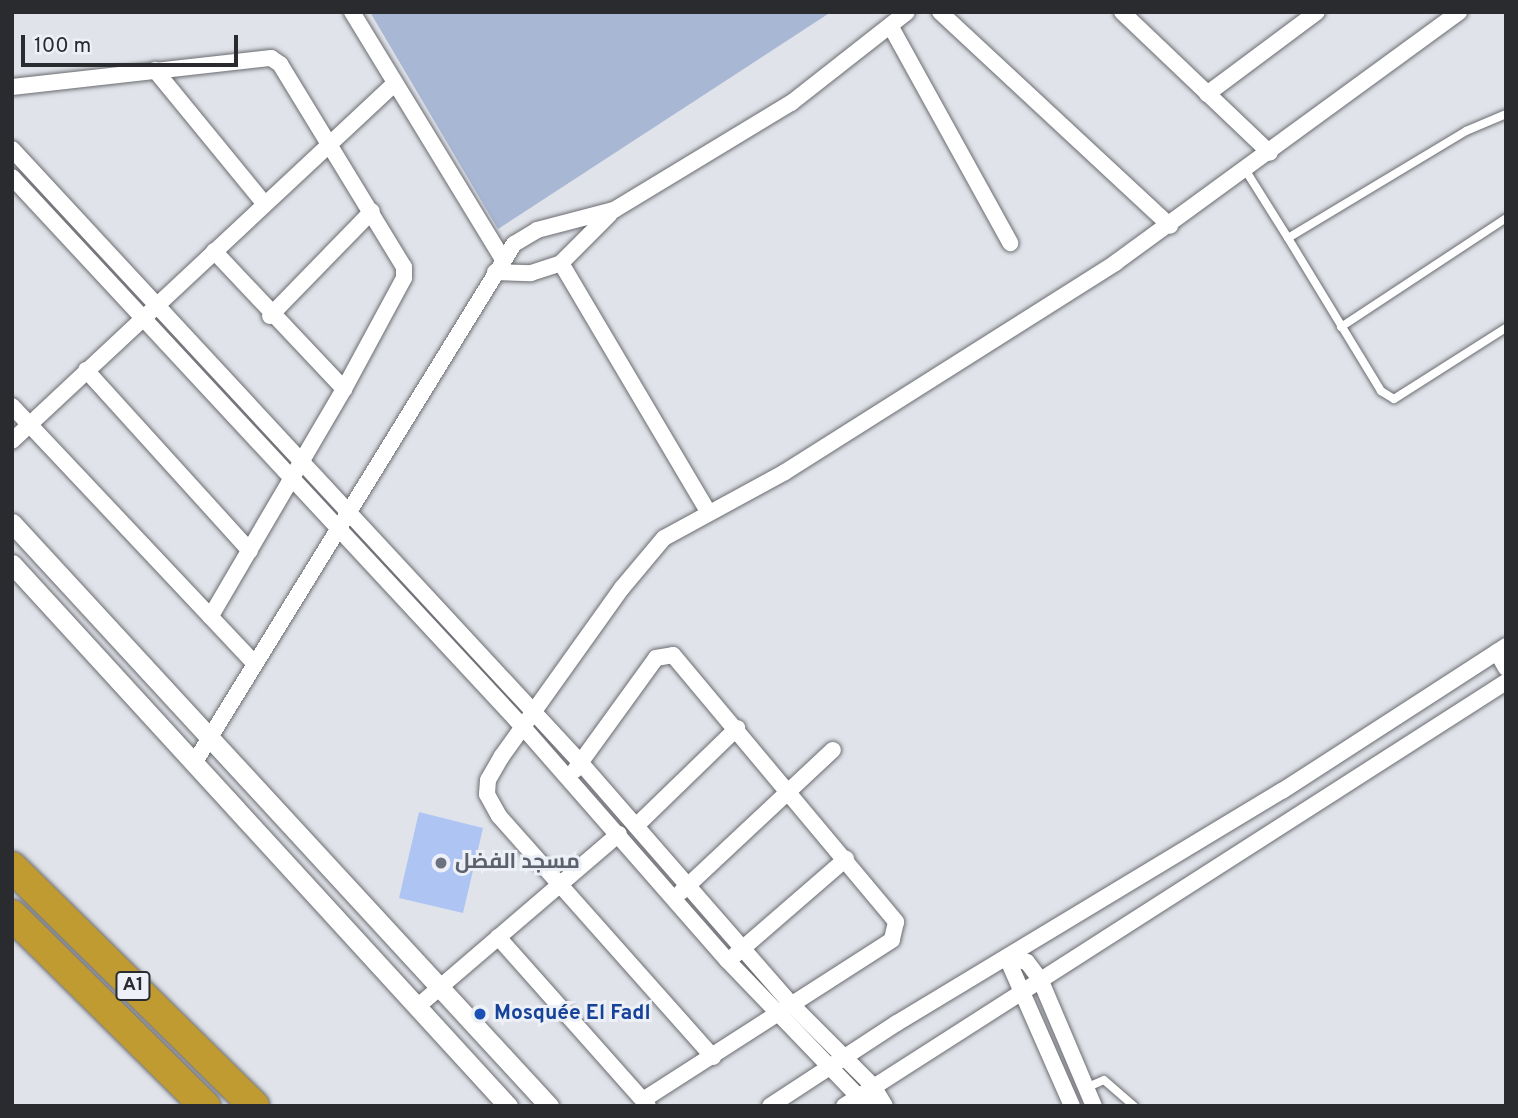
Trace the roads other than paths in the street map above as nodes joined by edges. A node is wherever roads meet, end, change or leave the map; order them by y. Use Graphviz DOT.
graph roads {
  1 [pos="352,12"];
  2 [pos="907,12"];
  3 [pos="940,12"];
  4 [pos="1122,12"];
  5 [pos="1459,12"];
  6 [pos="1312,14"];
  7 [pos="891,27"];
  8 [pos="155,70"];
  9 [pos="393,85"];
  10 [pos="12,87"];
  11 [pos="1207,94"];
  12 [pos="1506,114"];
  13 [pos="327,141"];
  14 [pos="12,149"];
  15 [pos="1270,153"];
  16 [pos="1246,171"];
  17 [pos="12,177"];
  18 [pos="263,202"];
  19 [pos="614,210"];
  20 [pos="372,211"];
  21 [pos="1506,218"];
  22 [pos="77,219"];
  23 [pos="1170,226"];
  24 [pos="65,233"];
  25 [pos="1288,238"];
  26 [pos="1010,243"];
  27 [pos="214,251"];
  28 [pos="561,263"];
  29 [pos="499,266"];
  30 [pos="156,303"];
  31 [pos="270,316"];
  32 [pos="142,317"];
  33 [pos="1341,327"];
  34 [pos="1506,328"];
  35 [pos="86,370"];
  36 [pos="344,389"];
  37 [pos="12,406"];
  38 [pos="29,424"];
  39 [pos="12,441"];
  40 [pos="302,461"];
  41 [pos="293,478"];
  42 [pos="348,508"];
  43 [pos="708,512"];
  44 [pos="12,523"];
  45 [pos="337,525"];
  46 [pos="250,551"];
  47 [pos="12,564"];
  48 [pos="210,617"];
  49 [pos="1501,649"];
  50 [pos="254,663"];
  51 [pos="1506,668"];
  52 [pos="1506,682"];
  53 [pos="534,712"];
  54 [pos="523,727"];
  55 [pos="737,728"];
  56 [pos="210,736"];
  57 [pos="833,750"];
  58 [pos="196,760"];
  59 [pos="580,762"];
  60 [pos="570,778"];
  61 [pos="789,790"];
  62 [pos="636,826"];
  63 [pos="619,834"];
  64 [pos="846,859"];
  65 [pos="12,867"];
  66 [pos="562,886"];
  67 [pos="687,887"];
  68 [pos="674,899"];
  69 [pos="12,915"];
  70 [pos="498,937"];
  71 [pos="742,949"];
  72 [pos="1007,958"];
  73 [pos="727,960"];
  74 [pos="1040,979"];
  75 [pos="441,986"];
  76 [pos="1023,989"];
  77 [pos="417,1007"];
  78 [pos="787,1011"];
  79 [pos="713,1057"];
  80 [pos="844,1057"];
  81 [pos="828,1068"];
  82 [pos="873,1086"];
  83 [pos="1088,1087"];
  84 [pos="858,1096"];
  85 [pos="645,1103"];
  86 [pos="1066,1103"];
  87 [pos="205,1106"];
  88 [pos="254,1106"];
  89 [pos="508,1106"];
  90 [pos="549,1106"];
  91 [pos="770,1106"];
  92 [pos="844,1106"];
  93 [pos="885,1106"];
  94 [pos="1094,1106"];
  95 [pos="1134,1106"];
  1 -- 9 [label="street"];
  2 -- 7 [label="street"];
  3 -- 23 [label="street"];
  4 -- 11 [label="street"];
  5 -- 15 [label="street"];
  6 -- 11 [label="street"];
  7 -- 19 [label="street"];
  7 -- 26 [label="street"];
  8 -- 10 [label="street"];
  8 -- 13 [label="street"];
  8 -- 18 [label="street"];
  9 -- 13 [label="street"];
  9 -- 29 [label="street"];
  11 -- 15 [label="street"];
  12 -- 25 [label="lane"];
  13 -- 18 [label="street"];
  13 -- 20 [label="street"];
  14 -- 22 [label="street"];
  15 -- 16 [label="street"];
  16 -- 23 [label="street"];
  16 -- 25 [label="lane"];
  17 -- 24 [label="street"];
  18 -- 27 [label="street"];
  19 -- 28 [label="street"];
  19 -- 29 [label="street"];
  20 -- 31 [label="street"];
  20 -- 36 [label="street"];
  21 -- 33 [label="lane"];
  22 -- 24 [label="street"];
  22 -- 30 [label="street"];
  23 -- 43 [label="street"];
  24 -- 32 [label="street"];
  25 -- 33 [label="lane"];
  27 -- 30 [label="street"];
  27 -- 31 [label="street"];
  28 -- 29 [label="street"];
  28 -- 43 [label="street"];
  29 -- 42 [label="street"];
  30 -- 32 [label="street"];
  30 -- 40 [label="street"];
  31 -- 36 [label="street"];
  32 -- 35 [label="street"];
  32 -- 41 [label="street"];
  33 -- 34 [label="lane"];
  35 -- 38 [label="street"];
  35 -- 46 [label="street"];
  36 -- 40 [label="street"];
  37 -- 38 [label="street"];
  38 -- 39 [label="street"];
  38 -- 48 [label="street"];
  40 -- 41 [label="street"];
  40 -- 42 [label="street"];
  41 -- 45 [label="street"];
  41 -- 46 [label="street"];
  42 -- 45 [label="street"];
  42 -- 53 [label="street"];
  43 -- 53 [label="street"];
  44 -- 56 [label="street"];
  45 -- 50 [label="street"];
  45 -- 54 [label="street"];
  46 -- 48 [label="street"];
  47 -- 58 [label="street"];
  48 -- 50 [label="street"];
  49 -- 51 [label="street"];
  49 -- 72 [label="street"];
  50 -- 56 [label="street"];
  52 -- 74 [label="street"];
  53 -- 54 [label="street"];
  53 -- 59 [label="street"];
  54 -- 60 [label="street"];
  54 -- 66 [label="street"];
  55 -- 59 [label="street"];
  55 -- 61 [label="street"];
  55 -- 62 [label="street"];
  56 -- 58 [label="street"];
  56 -- 75 [label="street"];
  57 -- 61 [label="street"];
  58 -- 77 [label="street"];
  59 -- 60 [label="street"];
  59 -- 62 [label="street"];
  60 -- 63 [label="street"];
  61 -- 64 [label="street"];
  61 -- 67 [label="street"];
  62 -- 67 [label="street"];
  63 -- 66 [label="street"];
  63 -- 68 [label="street"];
  64 -- 71 [label="street"];
  64 -- 78 [label="street"];
  65 -- 88 [label="highway, A1"];
  66 -- 70 [label="street"];
  66 -- 79 [label="street"];
  67 -- 68 [label="street"];
  67 -- 71 [label="street"];
  68 -- 73 [label="street"];
  69 -- 87 [label="highway, A1"];
  70 -- 75 [label="street"];
  70 -- 85 [label="street"];
  71 -- 73 [label="street"];
  71 -- 78 [label="street"];
  72 -- 74 [label="street"];
  72 -- 76 [label="street"];
  72 -- 80 [label="street"];
  73 -- 78 [label="street"];
  74 -- 76 [label="street"];
  74 -- 83 [label="street"];
  75 -- 77 [label="street"];
  75 -- 90 [label="street"];
  76 -- 82 [label="street"];
  76 -- 86 [label="street"];
  77 -- 89 [label="street"];
  78 -- 79 [label="street"];
  78 -- 80 [label="street"];
  78 -- 81 [label="street"];
  79 -- 85 [label="street"];
  80 -- 81 [label="street"];
  80 -- 82 [label="street"];
  81 -- 84 [label="street"];
  81 -- 91 [label="street"];
  82 -- 84 [label="street"];
  82 -- 93 [label="street"];
  83 -- 86 [label="street"];
  83 -- 94 [label="street"];
  83 -- 95 [label="lane"];
  84 -- 92 [label="street"];
  84 -- 93 [label="street"];
}
